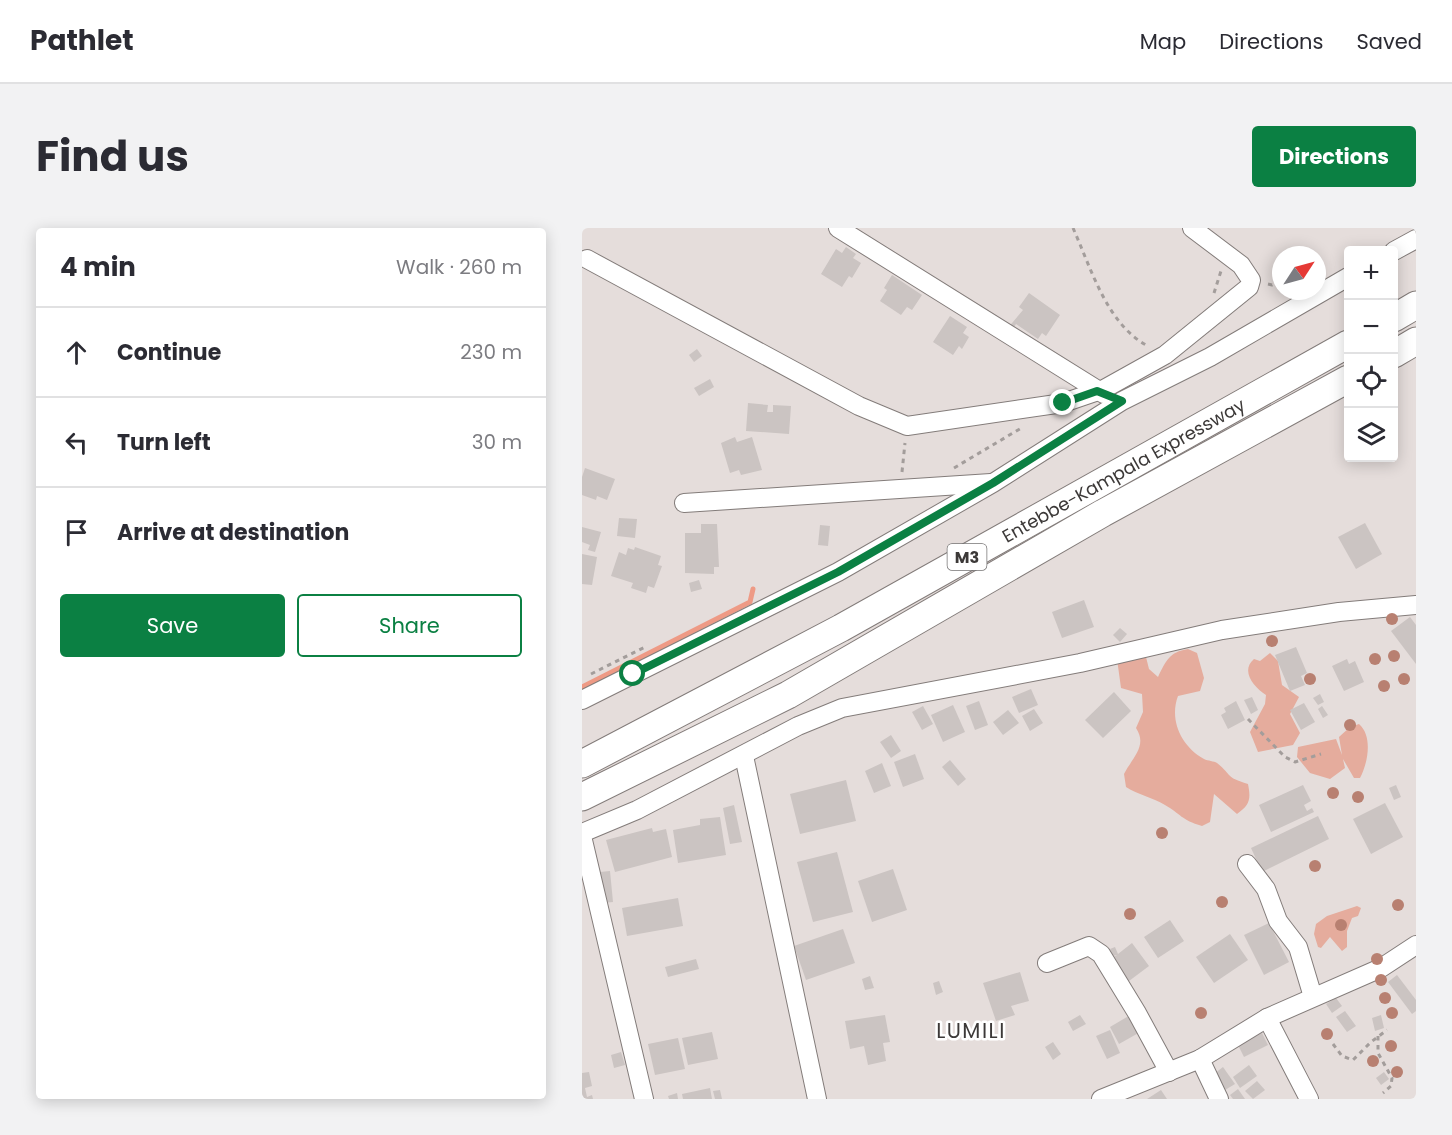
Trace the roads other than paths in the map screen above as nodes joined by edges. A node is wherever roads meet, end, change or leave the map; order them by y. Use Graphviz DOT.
graph roads {
  1 [pos="838,228"];
  2 [pos="1192,228"];
  3 [pos="1416,239"];
  4 [pos="1398,249"];
  5 [pos="587,259"];
  6 [pos="1344,279"];
  7 [pos="1416,305"];
  8 [pos="1398,316"];
  9 [pos="1416,341"];
  10 [pos="1344,346"];
  11 [pos="1398,352"];
  12 [pos="1344,381"];
  13 [pos="1097,391"];
  14 [pos="1122,401"];
  15 [pos="993,483"];
  16 [pos="684,502"];
  17 [pos="1416,606"];
  18 [pos="582,700"];
  19 [pos="744,756"];
  20 [pos="582,764"];
  21 [pos="582,797"];
  22 [pos="582,835"];
  23 [pos="1247,864"];
  24 [pos="1416,945"];
  25 [pos="1047,963"];
  26 [pos="1313,997"];
  27 [pos="1267,1018"];
  28 [pos="1200,1059"];
  29 [pos="1169,1072"];
  30 [pos="644,1099"];
  31 [pos="816,1099"];
  32 [pos="1101,1099"];
  33 [pos="1219,1099"];
  34 [pos="1309,1099"];
  1 -- 13 [label="street"];
  2 -- 13 [label="street"];
  3 -- 4 [label="street"];
  5 -- 13 [label="street"];
  6 -- 14 [label="street"];
  7 -- 8 [label="highway"];
  9 -- 11 [label="highway"];
  10 -- 20 [label="highway, Entebbe-Kampala Expressway / M3"];
  12 -- 21 [label="highway, Entebbe-Kampala Expressway / M3"];
  13 -- 14 [label="street"];
  14 -- 15 [label="street"];
  15 -- 16 [label="street"];
  15 -- 18 [label="street"];
  17 -- 19 [label="street"];
  19 -- 22 [label="street"];
  19 -- 31 [label="street"];
  22 -- 30 [label="street"];
  23 -- 26 [label="street"];
  24 -- 26 [label="street"];
  25 -- 29 [label="street"];
  26 -- 27 [label="street"];
  27 -- 28 [label="street"];
  27 -- 34 [label="street"];
  28 -- 29 [label="street"];
  28 -- 33 [label="street"];
  29 -- 32 [label="street"];
}
